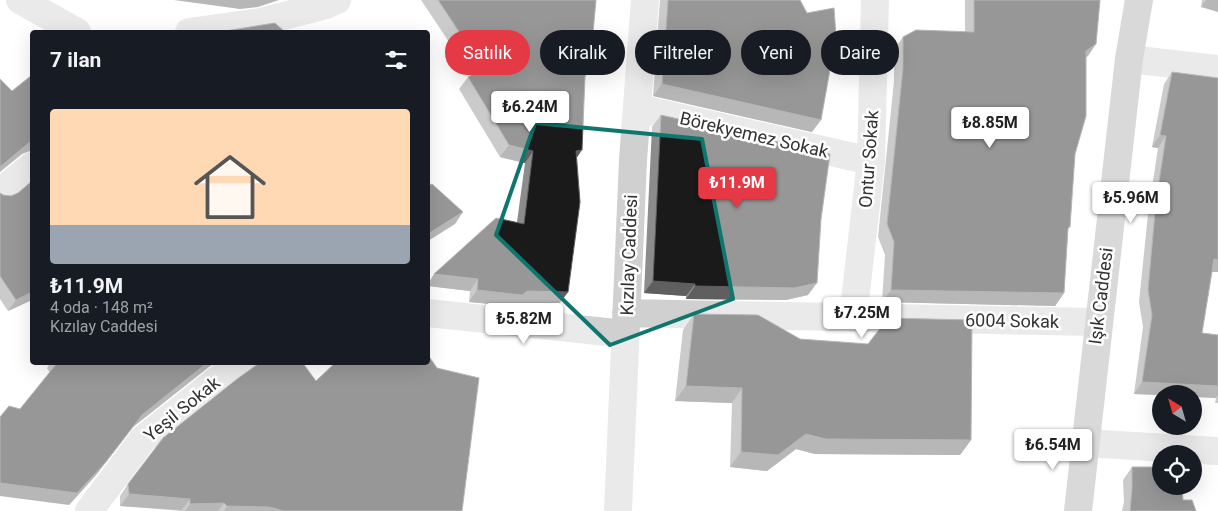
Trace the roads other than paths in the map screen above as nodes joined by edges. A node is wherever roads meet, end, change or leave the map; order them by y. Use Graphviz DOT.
graph roads {
  1 [pos="20,0"];
  2 [pos="337,0"];
  3 [pos="645,0"];
  4 [pos="875,0"];
  5 [pos="1139,0"];
  6 [pos="73,30"];
  7 [pos="204,30"];
  8 [pos="1129,59"];
  9 [pos="1218,69"];
  10 [pos="637,108"];
  11 [pos="871,161"];
  12 [pos="30,168"];
  13 [pos="0,192"];
  14 [pos="430,313"];
  15 [pos="854,318"];
  16 [pos="1098,322"];
  17 [pos="626,324"];
  18 [pos="241,365"];
  19 [pos="1084,443"];
  20 [pos="1218,451"];
  21 [pos="89,511"];
  22 [pos="618,511"];
  23 [pos="1063,511"];
  24 [pos="1078,511"];
  1 -- 6 [label="street"];
  2 -- 7 [label="street"];
  3 -- 10 [label="street, Kızılay Caddesi"];
  4 -- 11 [label="street, Ontur Sokak"];
  5 -- 8 [label="main road, Işık Caddesi"];
  8 -- 9 [label="street"];
  8 -- 16 [label="main road, Işık Caddesi"];
  10 -- 11 [label="street, Börekyemez Sokak"];
  10 -- 17 [label="street, Kızılay Caddesi"];
  11 -- 15 [label="street, Ontur Sokak"];
  12 -- 13 [label="street"];
  14 -- 17 [label="street, 6004 Sokak"];
  15 -- 16 [label="street, 6004 Sokak"];
  15 -- 17 [label="street, 6004 Sokak"];
  16 -- 19 [label="main road, Işık Caddesi"];
  17 -- 22 [label="street, Kızılay Caddesi"];
  18 -- 21 [label="street, Yeşil Sokak"];
  19 -- 20 [label="street"];
  19 -- 23 [label="main road, Işık Caddesi"];
  19 -- 24 [label="main road, Işık Caddesi"];
}
